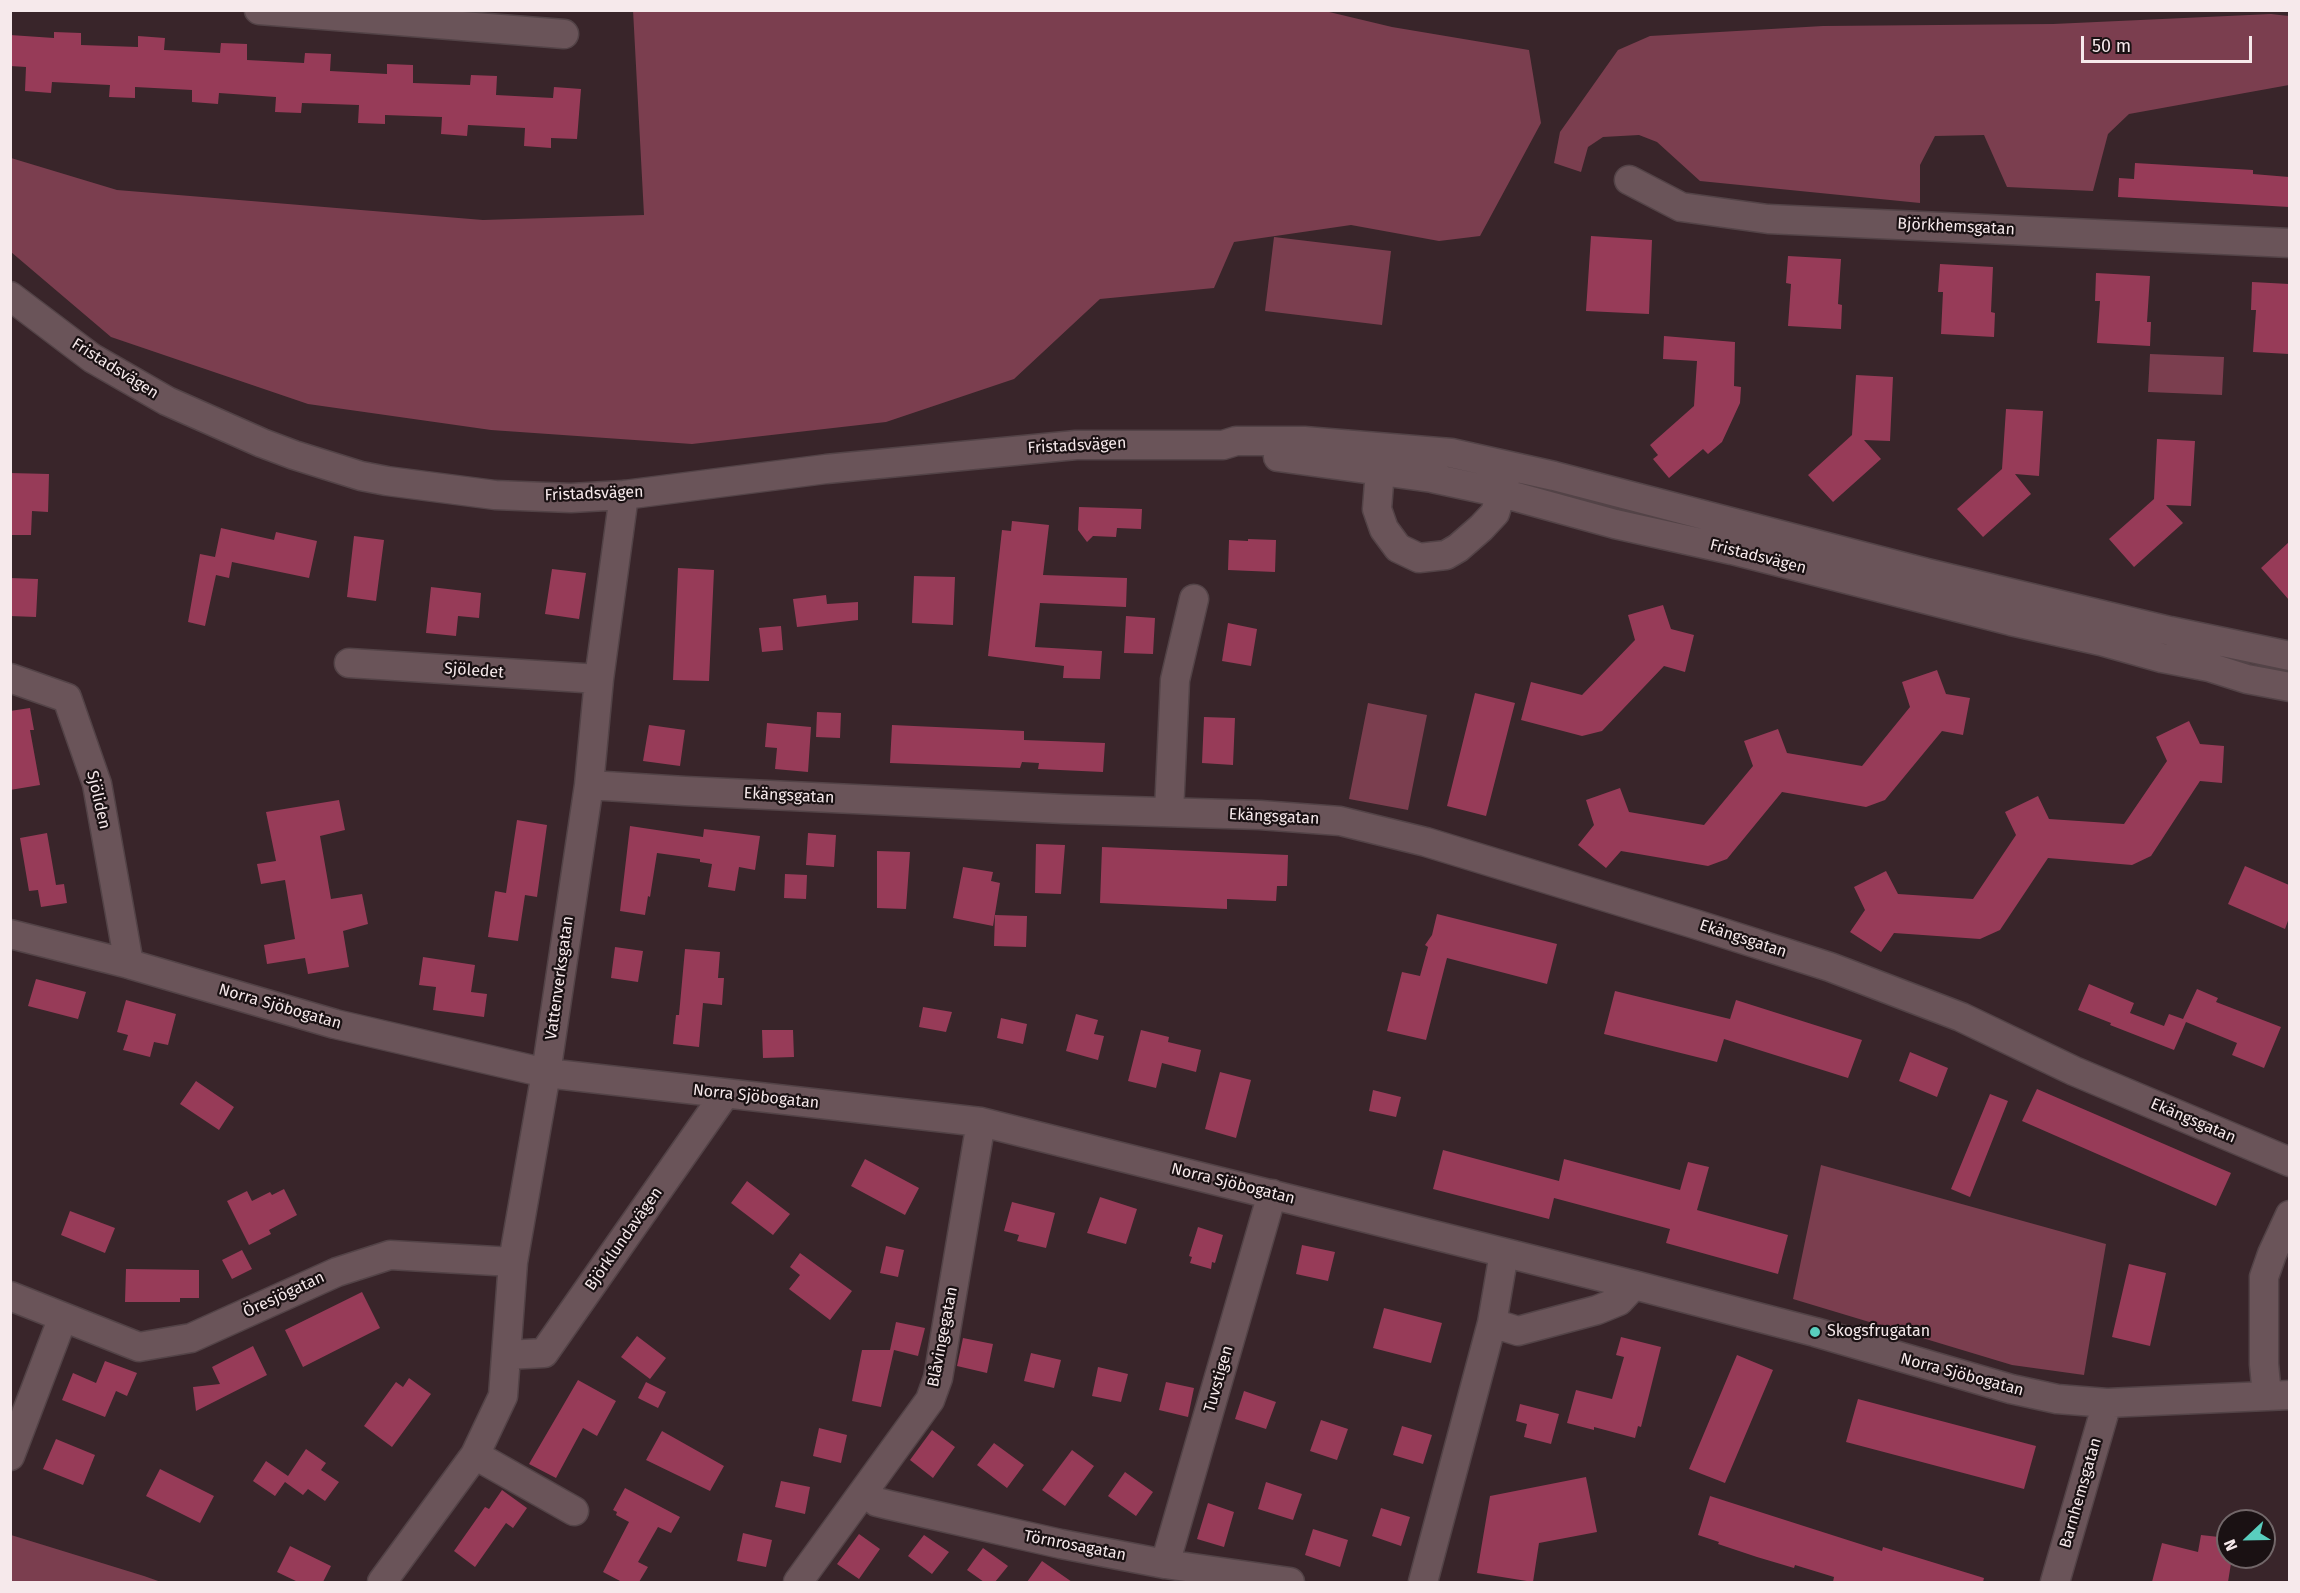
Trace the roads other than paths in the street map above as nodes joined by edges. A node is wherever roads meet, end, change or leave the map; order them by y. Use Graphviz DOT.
graph roads {
  1 [pos="259,10"];
  2 [pos="564,34"];
  3 [pos="1629,180"];
  4 [pos="2289,243"];
  5 [pos="10,296"];
  6 [pos="1223,445"];
  7 [pos="1380,470"];
  8 [pos="1505,480"];
  9 [pos="624,495"];
  10 [pos="1194,599"];
  11 [pos="2289,656"];
  12 [pos="349,663"];
  13 [pos="10,678"];
  14 [pos="599,679"];
  15 [pos="2289,687"];
  16 [pos="589,785"];
  17 [pos="1169,812"];
  18 [pos="10,934"];
  19 [pos="129,964"];
  20 [pos="546,1073"];
  21 [pos="725,1094"];
  22 [pos="981,1122"];
  23 [pos="2289,1162"];
  24 [pos="1272,1194"];
  25 [pos="2289,1215"];
  26 [pos="1504,1253"];
  27 [pos="513,1262"];
  28 [pos="1634,1285"];
  29 [pos="10,1296"];
  30 [pos="63,1317"];
  31 [pos="1492,1323"];
  32 [pos="506,1355"];
  33 [pos="2278,1396"];
  34 [pos="2107,1403"];
  35 [pos="475,1455"];
  36 [pos="10,1456"];
  37 [pos="866,1492"];
  38 [pos="574,1511"];
  39 [pos="1165,1564"];
  40 [pos="382,1582"];
  41 [pos="798,1582"];
  42 [pos="1290,1582"];
  43 [pos="1423,1582"];
  44 [pos="2055,1582"];
  1 -- 2 [label="street"];
  3 -- 4 [label="street, Björkhemsgatan"];
  5 -- 9 [label="street, Fristadsvägen"];
  6 -- 7 [label="street, Fristadsvägen"];
  6 -- 8 [label="street, Fristadsvägen"];
  6 -- 9 [label="street, Fristadsvägen"];
  7 -- 8 [label="street, Fristadsvägen"];
  7 -- 8 [label="street"];
  8 -- 11 [label="street, Fristadsvägen"];
  8 -- 15 [label="street, Fristadsvägen"];
  9 -- 14 [label="street, Vattenverksgatan"];
  10 -- 17 [label="street"];
  12 -- 14 [label="street, Sjöledet"];
  13 -- 19 [label="street, Sjöliden"];
  14 -- 16 [label="street, Vattenverksgatan"];
  16 -- 17 [label="street, Ekängsgatan"];
  16 -- 20 [label="street, Vattenverksgatan"];
  17 -- 23 [label="street, Ekängsgatan"];
  18 -- 19 [label="street, Norra Sjöbogatan"];
  19 -- 20 [label="street, Norra Sjöbogatan"];
  20 -- 21 [label="street, Norra Sjöbogatan"];
  20 -- 27 [label="street, Vattenverksgatan"];
  21 -- 22 [label="street, Norra Sjöbogatan"];
  21 -- 32 [label="street, Björklundavägen"];
  22 -- 24 [label="street, Norra Sjöbogatan"];
  22 -- 37 [label="street, Blåvingegatan"];
  24 -- 26 [label="street, Norra Sjöbogatan"];
  24 -- 39 [label="street, Tuvstigen"];
  25 -- 33 [label="street"];
  26 -- 28 [label="street, Norra Sjöbogatan"];
  26 -- 31 [label="street"];
  27 -- 30 [label="street, Öresjögatan"];
  27 -- 32 [label="street, Vattenverksgatan"];
  28 -- 31 [label="street"];
  28 -- 34 [label="street, Norra Sjöbogatan"];
  29 -- 30 [label="street, Öresjögatan"];
  30 -- 36 [label="street"];
  31 -- 43 [label="street"];
  32 -- 35 [label="street, Vattenverksgatan"];
  33 -- 34 [label="street, Norra Sjöbogatan"];
  34 -- 44 [label="street, Barnhemsgatan"];
  35 -- 38 [label="street"];
  35 -- 40 [label="street, Vattenverksgatan"];
  37 -- 39 [label="street, Törnrosagatan"];
  37 -- 41 [label="street, Blåvingegatan"];
  39 -- 42 [label="street, Törnrosagatan"];
}
